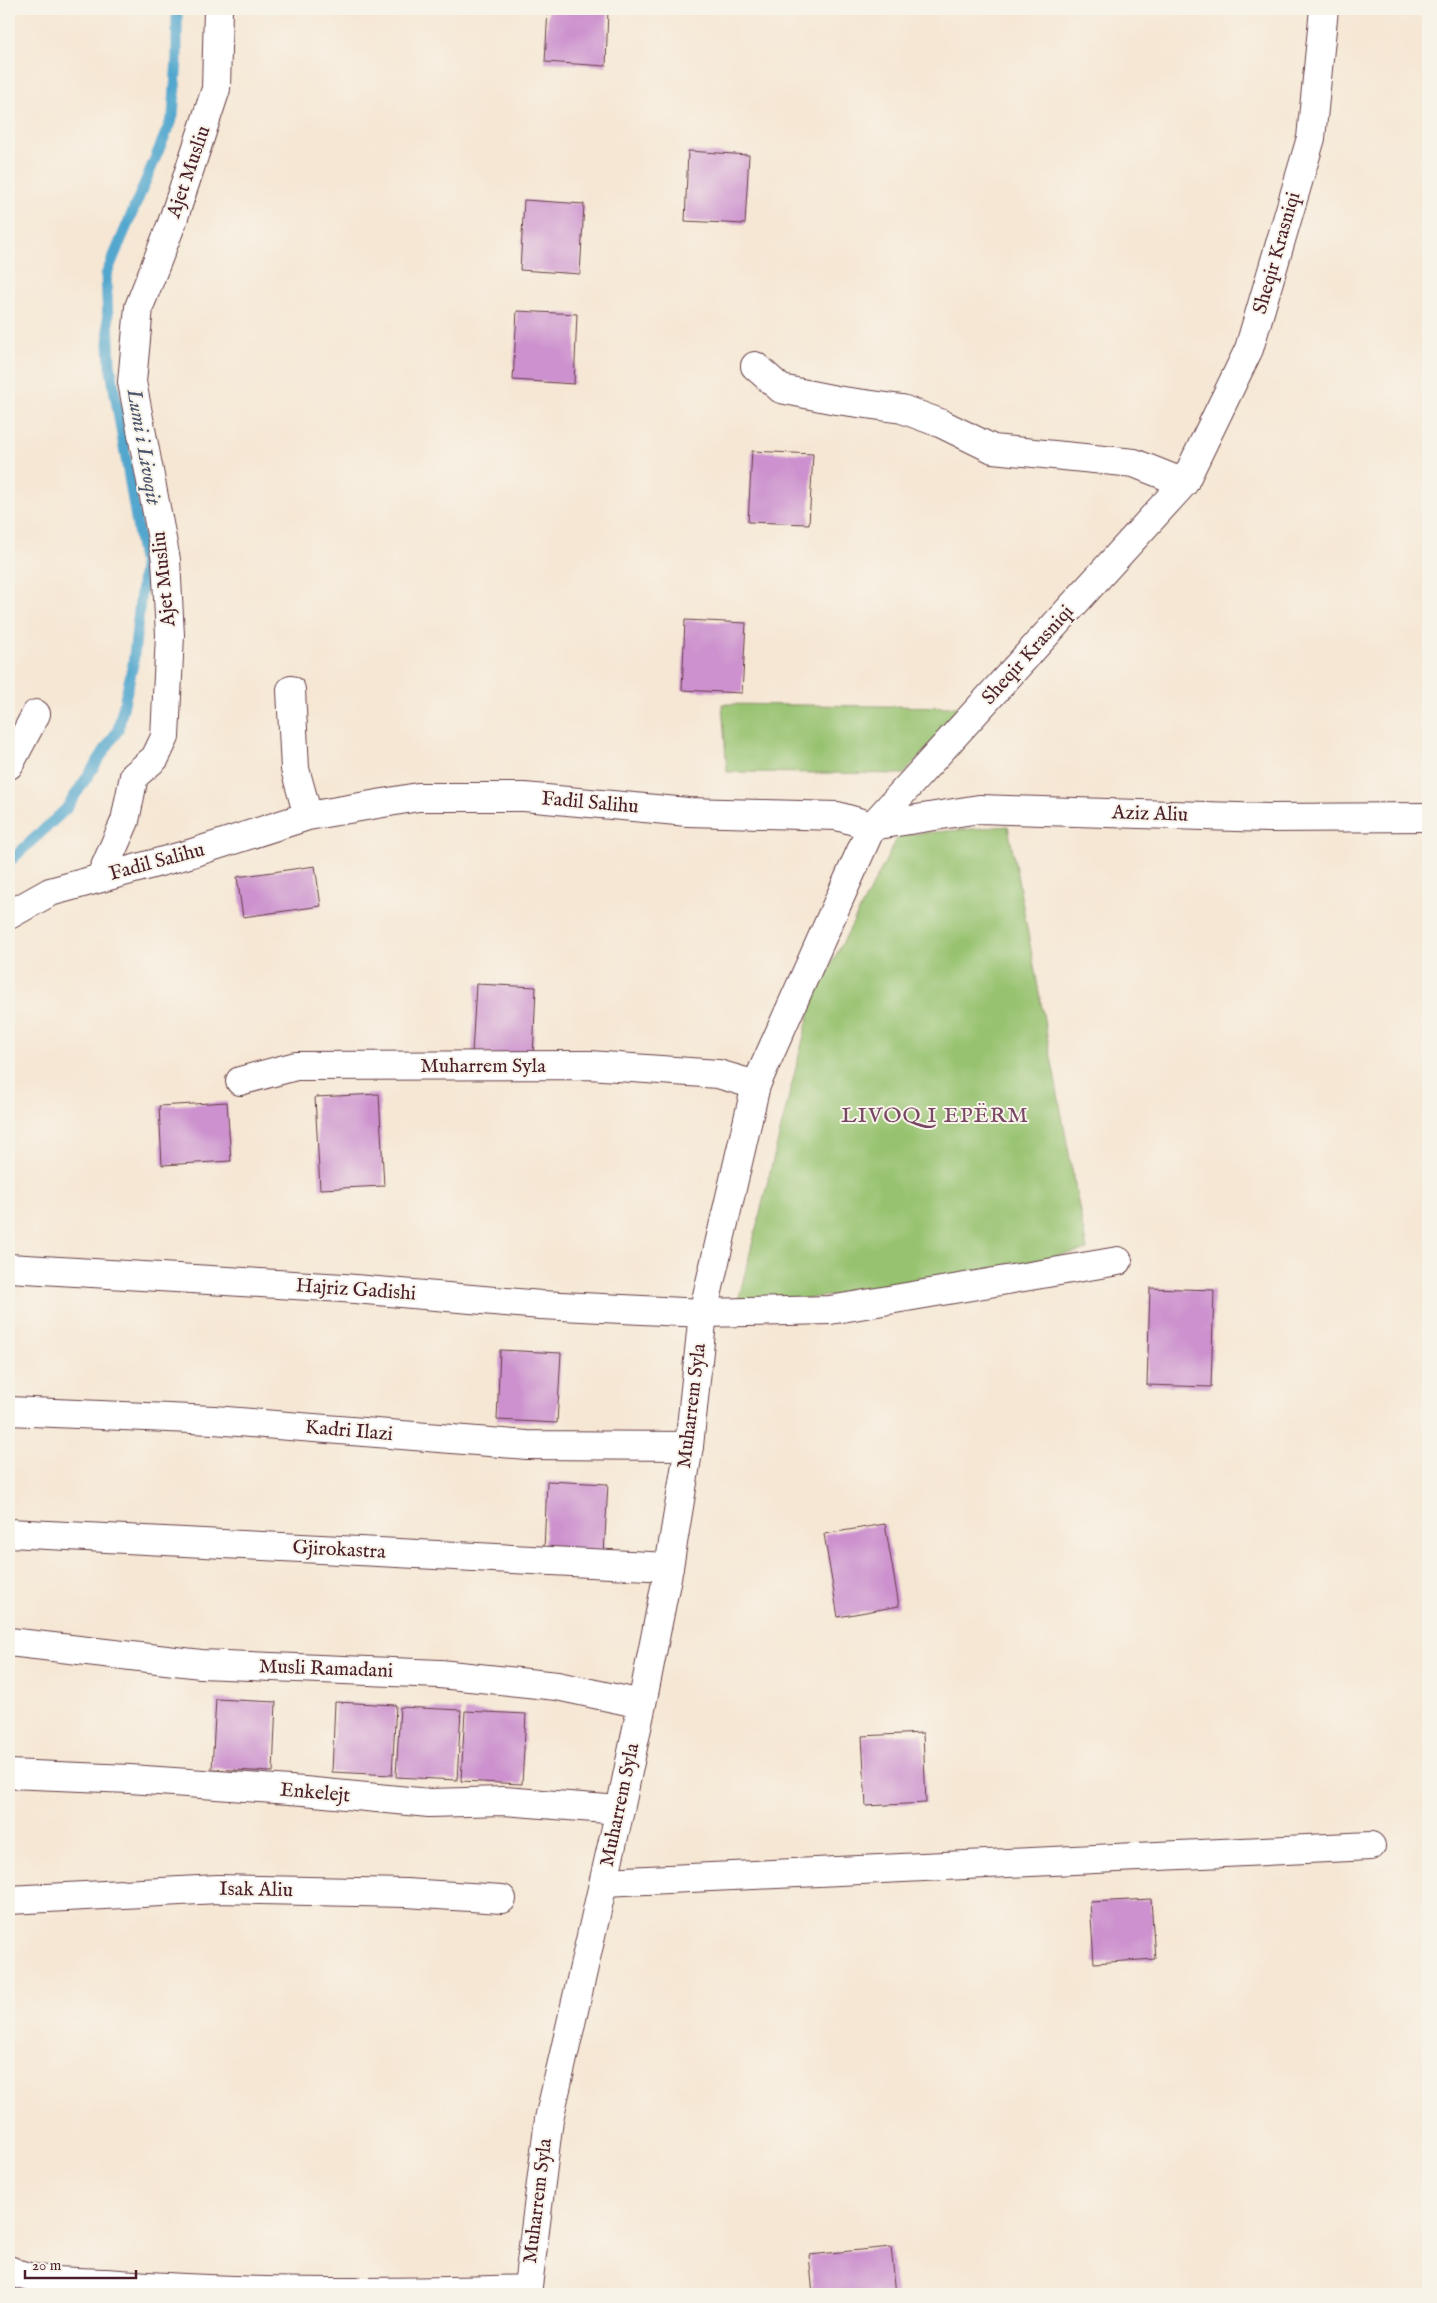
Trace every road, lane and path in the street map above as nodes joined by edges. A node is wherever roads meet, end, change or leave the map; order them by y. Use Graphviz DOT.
graph roads {
  1 [pos="218,9"];
  2 [pos="1324,9"];
  3 [pos="755,366"];
  4 [pos="1184,483"];
  5 [pos="291,690"];
  6 [pos="36,714"];
  7 [pos="9,765"];
  8 [pos="308,816"];
  9 [pos="1428,817"];
  10 [pos="872,826"];
  11 [pos="100,878"];
  12 [pos="9,915"];
  13 [pos="240,1080"];
  14 [pos="756,1085"];
  15 [pos="1118,1262"];
  16 [pos="9,1268"];
  17 [pos="703,1313"];
  18 [pos="9,1411"];
  19 [pos="689,1446"];
  20 [pos="9,1533"];
  21 [pos="669,1567"];
  22 [pos="9,1642"];
  23 [pos="642,1704"];
  24 [pos="9,1774"];
  25 [pos="620,1810"];
  26 [pos="1372,1846"];
  27 [pos="604,1882"];
  28 [pos="502,1899"];
  29 [pos="9,1900"];
  30 [pos="9,2270"];
  31 [pos="526,2292"];
  1 -- 11 [label="street, Ajet Musliu"];
  2 -- 4 [label="street, Sheqir Krasniqi"];
  3 -- 4 [label="street"];
  4 -- 10 [label="street, Sheqir Krasniqi"];
  5 -- 8 [label="street"];
  6 -- 7 [label="street"];
  8 -- 10 [label="street, Fadil Salihu"];
  8 -- 11 [label="street, Fadil Salihu"];
  9 -- 10 [label="street, Aziz Aliu"];
  10 -- 14 [label="street, Muharrem Syla"];
  11 -- 12 [label="street, Fadil Salihu"];
  13 -- 14 [label="street, Muharrem Syla"];
  14 -- 17 [label="street, Muharrem Syla"];
  15 -- 17 [label="street"];
  16 -- 17 [label="street, Hajriz Gadishi"];
  17 -- 19 [label="street, Muharrem Syla"];
  18 -- 19 [label="street, Kadri Ilazi"];
  19 -- 21 [label="street, Muharrem Syla"];
  20 -- 21 [label="street, Gjirokastra"];
  21 -- 23 [label="street, Muharrem Syla"];
  22 -- 23 [label="street, Musli Ramadani"];
  23 -- 25 [label="street, Muharrem Syla"];
  24 -- 25 [label="street, Enkelejt"];
  25 -- 27 [label="street, Muharrem Syla"];
  26 -- 27 [label="street"];
  27 -- 31 [label="street, Muharrem Syla"];
  28 -- 29 [label="street, Isak Aliu"];
  30 -- 31 [label="street"];
}
